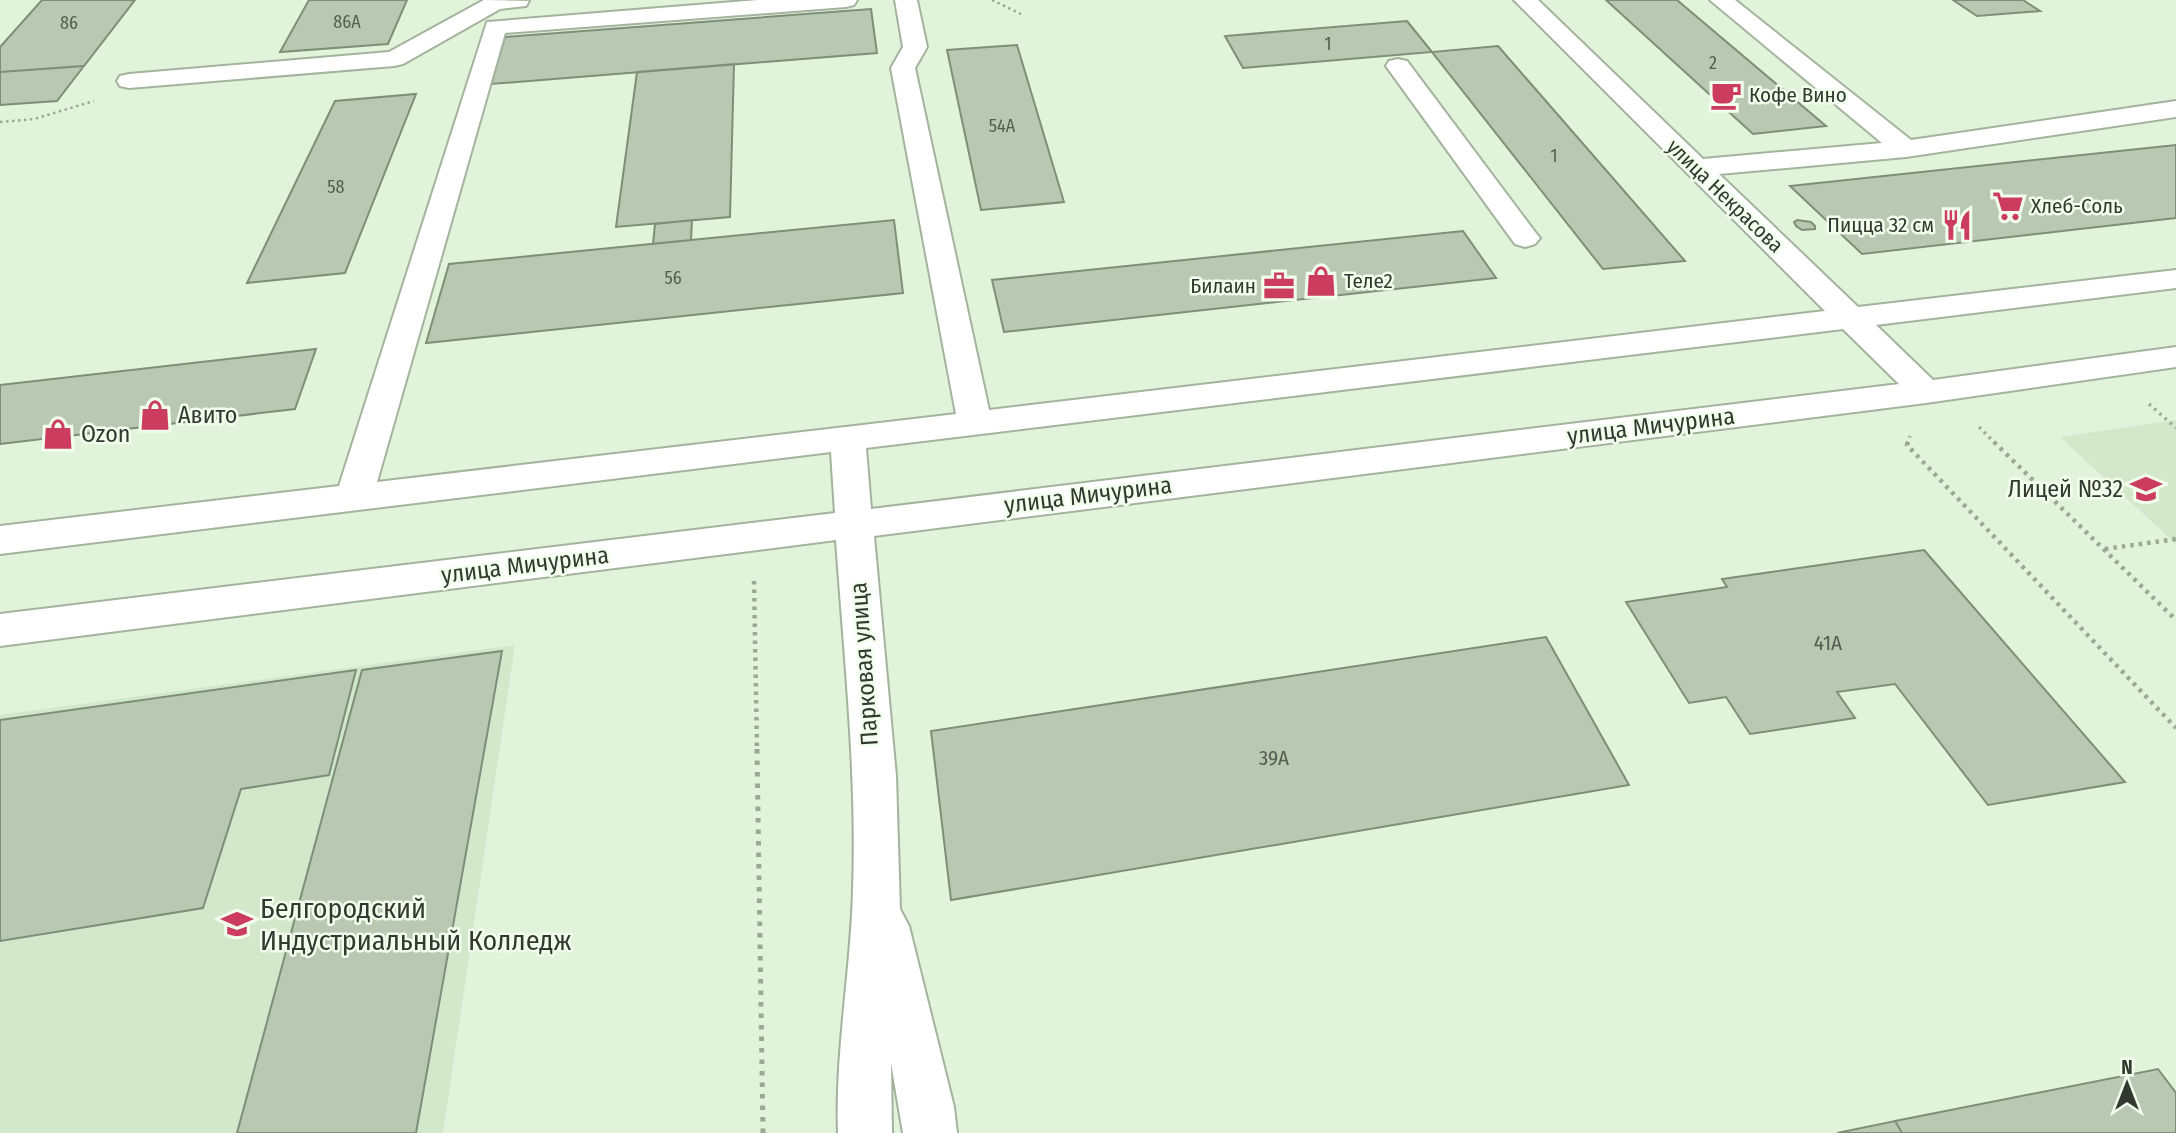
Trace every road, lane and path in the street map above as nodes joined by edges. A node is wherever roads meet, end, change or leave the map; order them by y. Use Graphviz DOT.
graph roads {
  1 [pos="535,0"];
  2 [pos="846,0"];
  3 [pos="906,0"];
  4 [pos="992,0"];
  5 [pos="1525,0"];
  6 [pos="1721,0"];
  7 [pos="1021,14"];
  8 [pos="1398,66"];
  9 [pos="130,81"];
  10 [pos="2176,109"];
  11 [pos="0,122"];
  12 [pos="1906,149"];
  13 [pos="1695,168"];
  14 [pos="1525,238"];
  15 [pos="2176,279"];
  16 [pos="1851,318"];
  17 [pos="2176,358"];
  18 [pos="1926,392"];
  19 [pos="2149,404"];
  20 [pos="975,424"];
  21 [pos="1977,425"];
  22 [pos="2176,428"];
  23 [pos="848,439"];
  24 [pos="1907,444"];
  25 [pos="354,498"];
  26 [pos="852,524"];
  27 [pos="753,537"];
  28 [pos="2176,539"];
  29 [pos="0,540"];
  30 [pos="2104,549"];
  31 [pos="2176,620"];
  32 [pos="0,629"];
  33 [pos="2176,728"];
  34 [pos="877,890"];
  35 [pos="763,1133"];
  36 [pos="865,1133"];
  37 [pos="930,1133"];
  1 -- 9 [label="street"];
  2 -- 25 [label="street"];
  3 -- 20 [label="street"];
  4 -- 7 [label="path"];
  5 -- 13 [label="street, улица Некрасова"];
  6 -- 12 [label="street"];
  8 -- 14 [label="street"];
  9 -- 11 [label="path"];
  10 -- 12 [label="street"];
  12 -- 13 [label="street"];
  13 -- 16 [label="street, улица Некрасова"];
  15 -- 16 [label="street"];
  16 -- 18 [label="street, улица Некрасова"];
  16 -- 20 [label="street"];
  17 -- 18 [label="street, улица Мичурина"];
  18 -- 26 [label="street, улица Мичурина"];
  19 -- 22 [label="path"];
  20 -- 23 [label="street"];
  21 -- 30 [label="path"];
  23 -- 25 [label="street"];
  23 -- 26 [label="street, Парковая улица"];
  24 -- 33 [label="path"];
  25 -- 29 [label="street"];
  26 -- 27 [label="street, улица Мичурина"];
  26 -- 34 [label="street, Парковая улица"];
  27 -- 32 [label="street, улица Мичурина"];
  27 -- 35 [label="path"];
  28 -- 30 [label="path"];
  30 -- 31 [label="path"];
  34 -- 36 [label="street, Парковая улица"];
  34 -- 37 [label="street, Парковая улица"];
}
